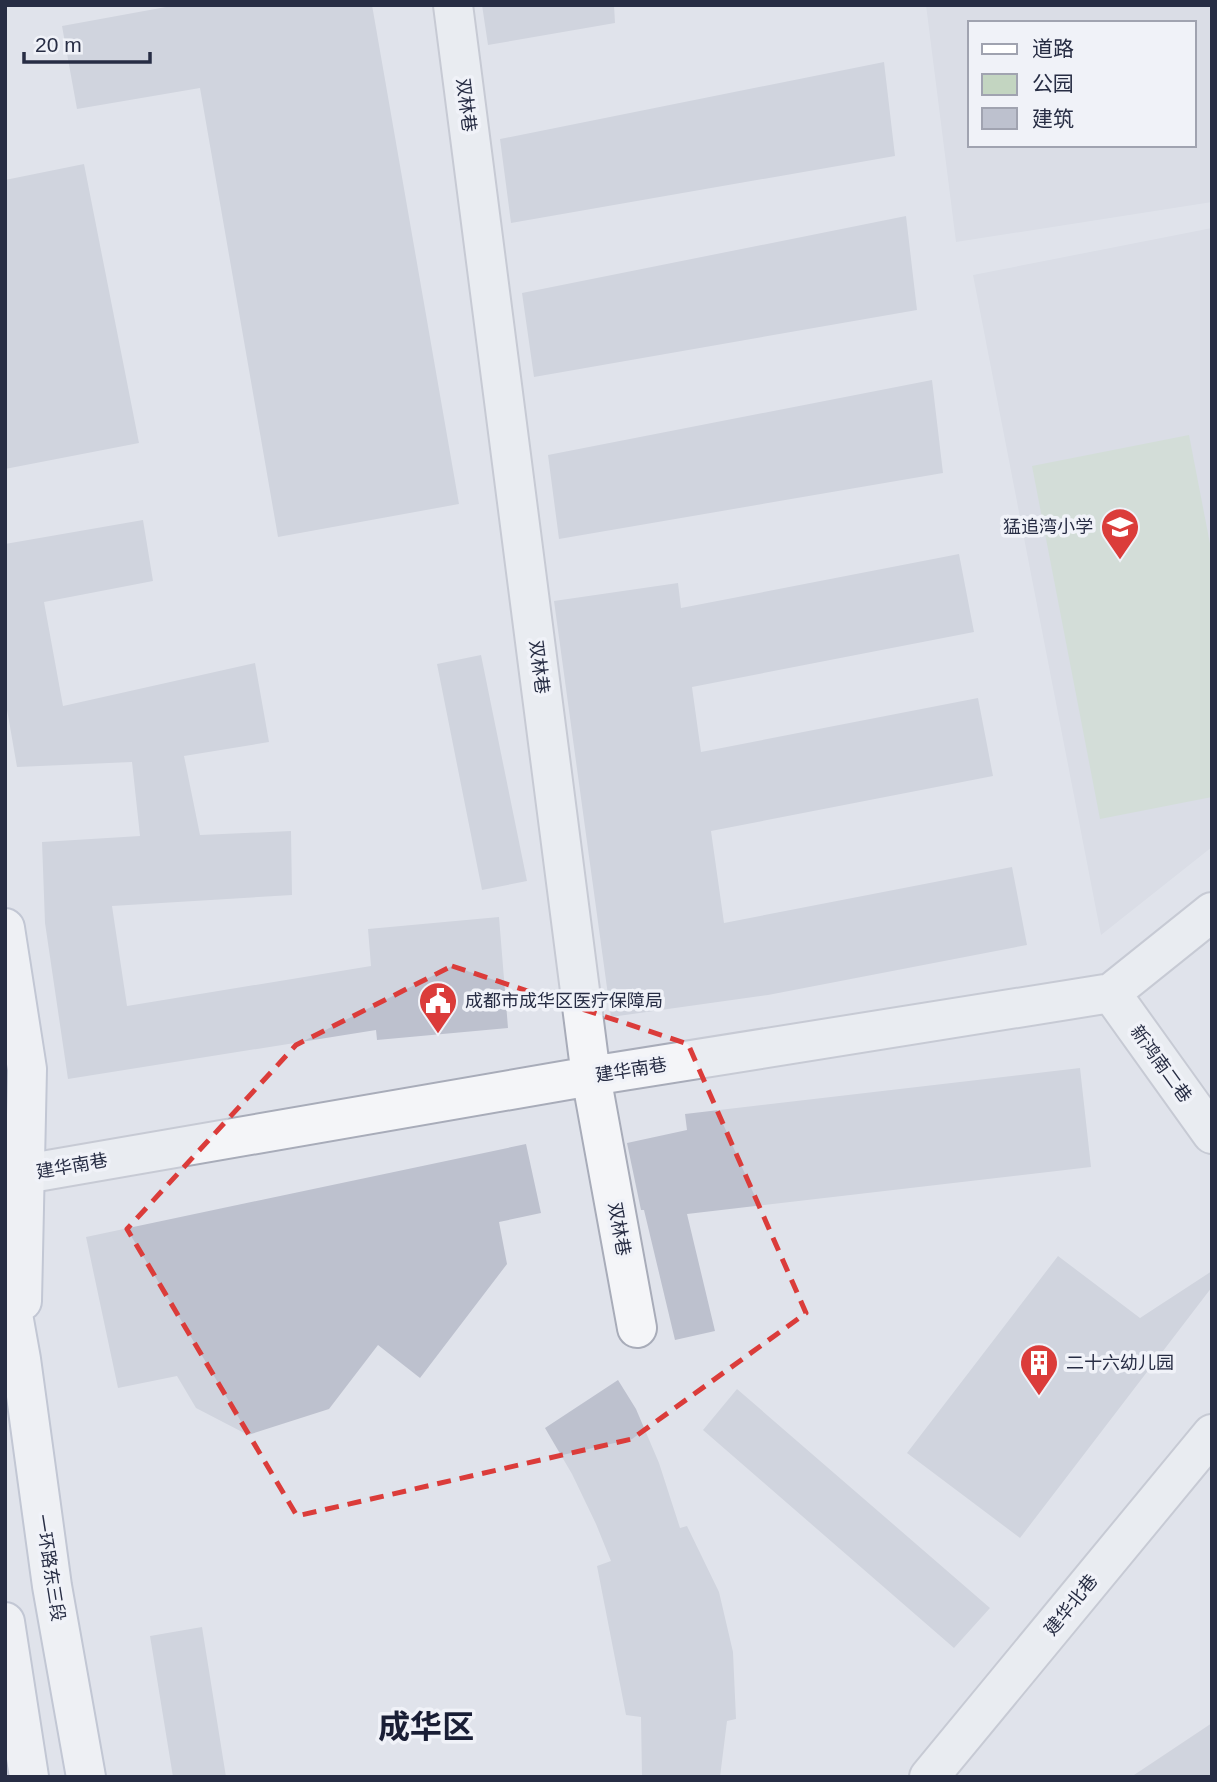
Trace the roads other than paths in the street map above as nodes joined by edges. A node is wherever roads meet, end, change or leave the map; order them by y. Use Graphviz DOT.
graph roads {
  1 [pos="453,5"];
  2 [pos="1212,912"];
  3 [pos="5,928"];
  4 [pos="1111,993"];
  5 [pos="591,1076"];
  6 [pos="1212,1134"];
  7 [pos="25,1174"];
  8 [pos="5,1270"];
  9 [pos="636,1328"];
  10 [pos="21,1359"];
  11 [pos="1212,1434"];
  12 [pos="5,1622"];
  13 [pos="29,1777"];
  14 [pos="86,1777"];
  15 [pos="929,1777"];
  1 -- 5 [label="street, 双林巷"];
  2 -- 4 [label="street, 建华南巷"];
  3 -- 7 [label="main road"];
  4 -- 5 [label="street, 建华南巷"];
  4 -- 6 [label="street, 新鸿南二巷"];
  5 -- 7 [label="street, 建华南巷"];
  5 -- 9 [label="street, 双林巷"];
  7 -- 10 [label="main road"];
  8 -- 10 [label="main road"];
  10 -- 14 [label="main road, 一环路东三段"];
  11 -- 15 [label="street, 建华北巷"];
  12 -- 13 [label="main road"];
}
